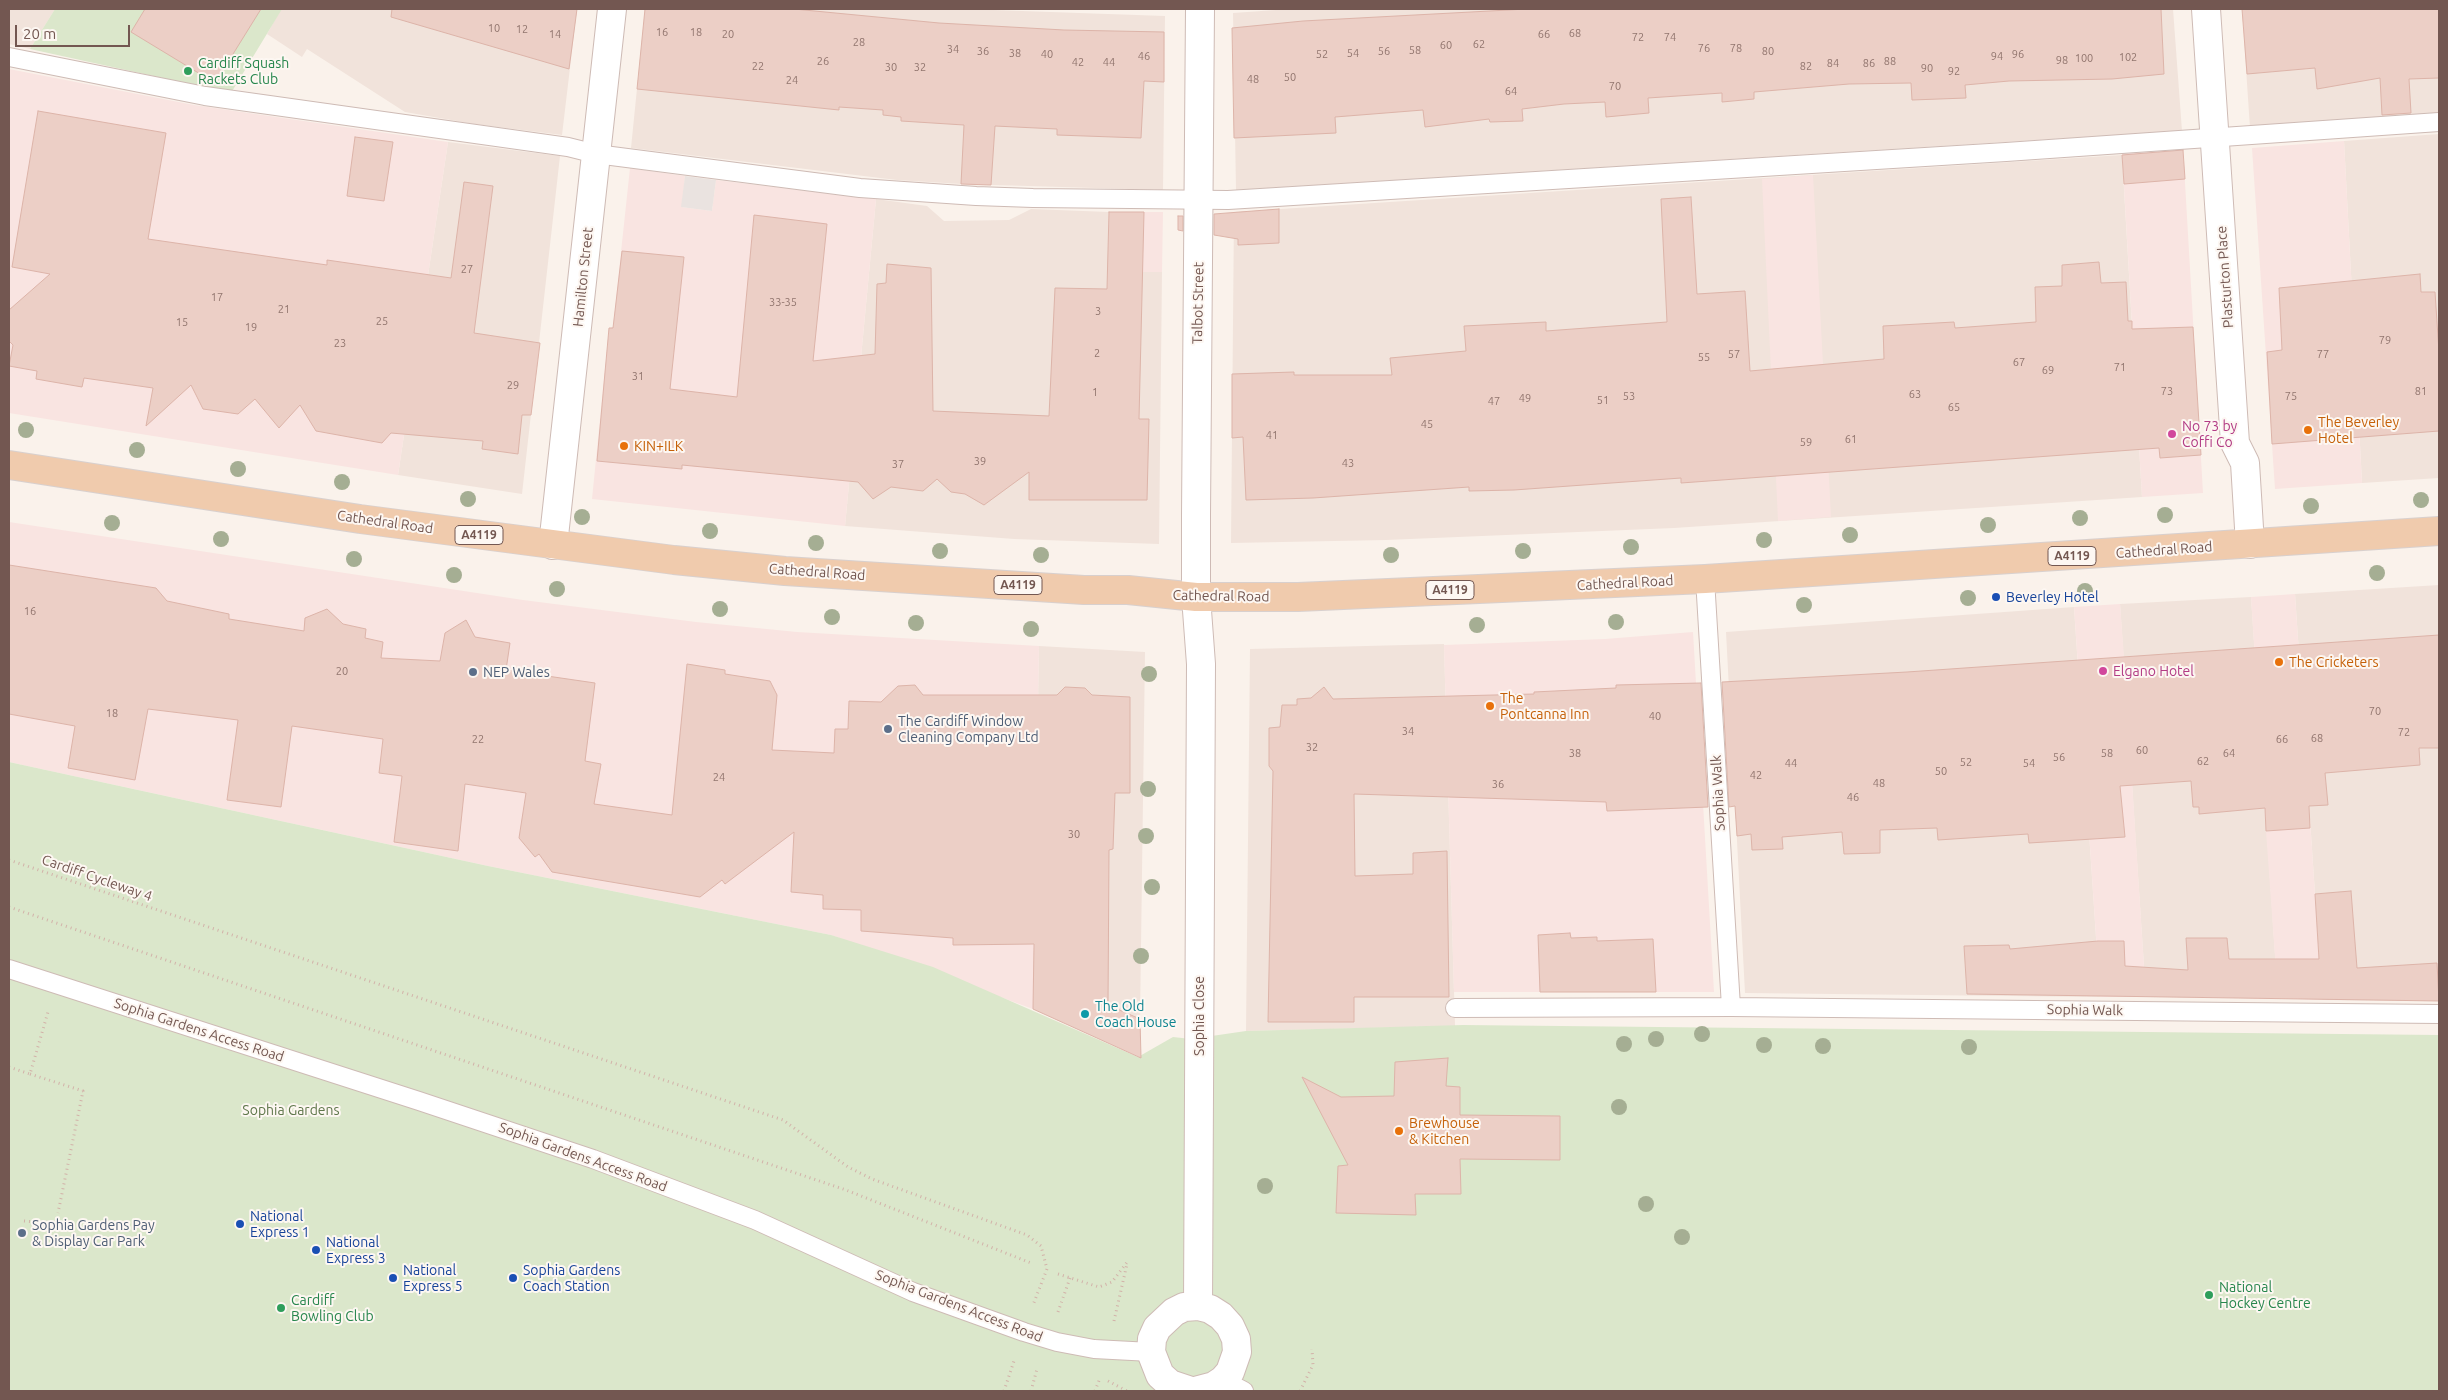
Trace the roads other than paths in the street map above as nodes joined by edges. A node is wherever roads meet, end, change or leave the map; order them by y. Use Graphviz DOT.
graph roads {
  1 [pos="612,9"];
  2 [pos="1200,9"];
  3 [pos="2206,9"];
  4 [pos="9,57"];
  5 [pos="2439,122"];
  6 [pos="2215,138"];
  7 [pos="596,154"];
  8 [pos="1199,201"];
  9 [pos="9,465"];
  10 [pos="2439,531"];
  11 [pos="2250,544"];
  12 [pos="553,545"];
  13 [pos="1705,579"];
  14 [pos="1196,597"];
  15 [pos="9,969"];
  16 [pos="1731,1006"];
  17 [pos="1454,1008"];
  18 [pos="2439,1014"];
  19 [pos="1198,1306"];
  20 [pos="1152,1352"];
  21 [pos="1234,1386"];
  22 [pos="1193,1391"];
  1 -- 7 [label="street, Hamilton Street"];
  2 -- 8 [label="street, Talbot Street"];
  3 -- 6 [label="street, Plasturton Place"];
  4 -- 7 [label="lane"];
  5 -- 6 [label="lane"];
  6 -- 8 [label="lane"];
  6 -- 11 [label="street, Plasturton Place"];
  7 -- 8 [label="lane"];
  7 -- 12 [label="street, Hamilton Street"];
  8 -- 14 [label="street, Talbot Street"];
  9 -- 12 [label="main road, Cathedral Road / A4119"];
  10 -- 11 [label="main road, Cathedral Road / A4119"];
  11 -- 13 [label="main road, Cathedral Road / A4119"];
  12 -- 14 [label="main road, Cathedral Road / A4119"];
  13 -- 14 [label="main road, Cathedral Road / A4119"];
  13 -- 16 [label="lane, Sophia Walk"];
  14 -- 19 [label="street, Sophia Close"];
  15 -- 20 [label="lane, Sophia Gardens Access Road"];
  16 -- 17 [label="lane, Sophia Walk"];
  16 -- 18 [label="lane, Sophia Walk"];
  19 -- 20 [label="street"];
  19 -- 21 [label="street"];
  20 -- 22 [label="street"];
  21 -- 22 [label="street"];
}
